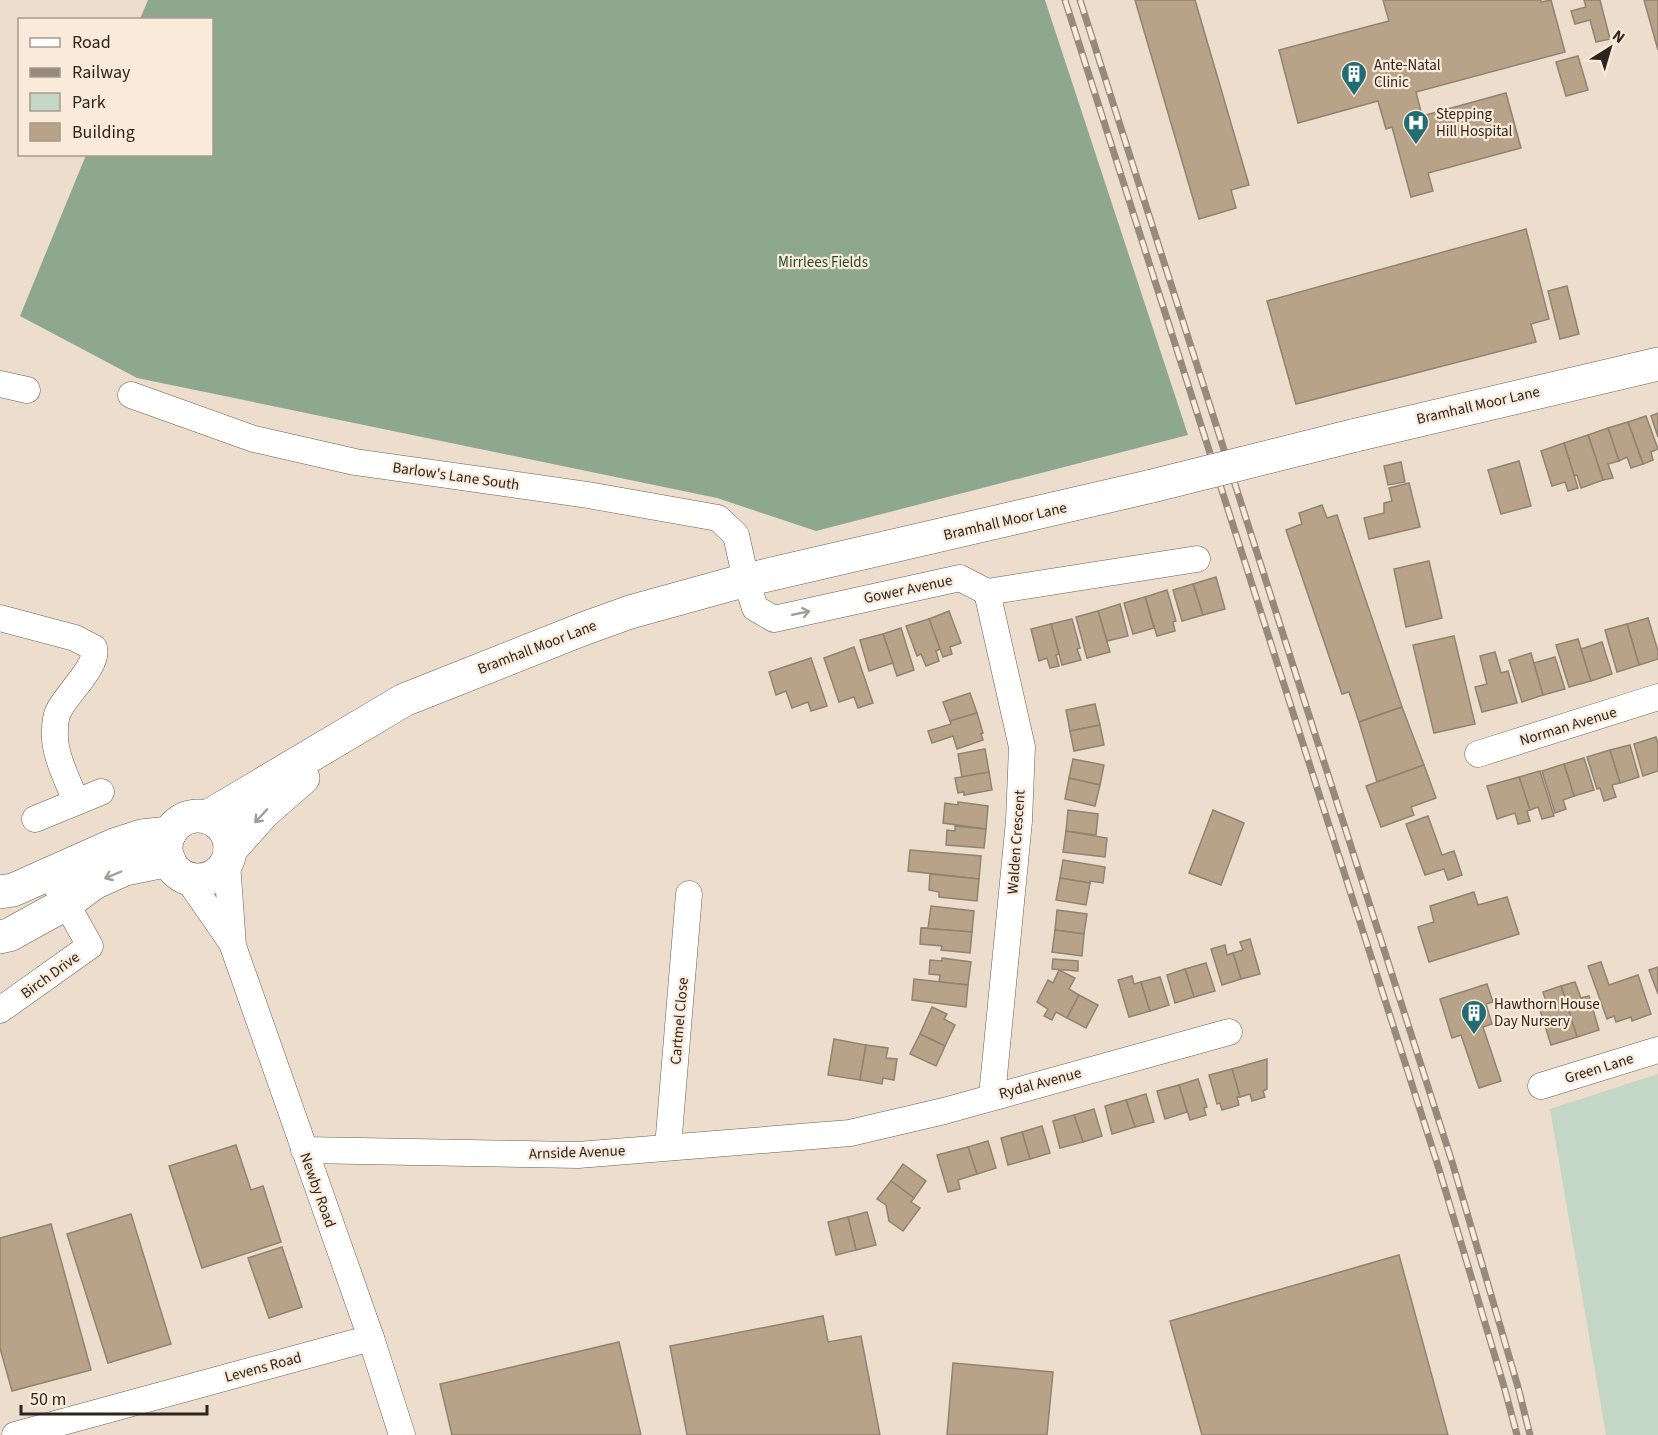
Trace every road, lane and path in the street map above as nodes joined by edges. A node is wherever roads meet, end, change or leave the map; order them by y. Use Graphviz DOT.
graph roads {
  1 [pos="1658,364"];
  2 [pos="0,384"];
  3 [pos="27,390"];
  4 [pos="131,395"];
  5 [pos="1197,559"];
  6 [pos="746,580"];
  7 [pos="987,592"];
  8 [pos="0,618"];
  9 [pos="1658,697"];
  10 [pos="368,722"];
  11 [pos="1478,754"];
  12 [pos="101,792"];
  13 [pos="76,802"];
  14 [pos="207,817"];
  15 [pos="35,819"];
  16 [pos="229,856"];
  17 [pos="175,857"];
  18 [pos="49,873"];
  19 [pos="0,892"];
  20 [pos="689,894"];
  21 [pos="67,903"];
  22 [pos="0,937"];
  23 [pos="233,946"];
  24 [pos="0,1010"];
  25 [pos="1229,1032"];
  26 [pos="1658,1050"];
  27 [pos="1541,1086"];
  28 [pos="992,1096"];
  29 [pos="850,1132"];
  30 [pos="669,1147"];
  31 [pos="304,1150"];
  32 [pos="371,1338"];
  33 [pos="15,1435"];
  34 [pos="402,1435"];
  1 -- 6 [label="street, Bramhall Moor Lane, bridge"];
  2 -- 3 [label="street"];
  4 -- 6 [label="street, Barlow's Lane South"];
  5 -- 7 [label="street"];
  6 -- 7 [label="street, Gower Avenue, one-way"];
  6 -- 10 [label="street, Bramhall Moor Lane"];
  7 -- 28 [label="street, Walden Crescent"];
  8 -- 13 [label="street"];
  9 -- 11 [label="street, Norman Avenue"];
  10 -- 14 [label="street, Bramhall Moor Lane"];
  10 -- 16 [label="street, Bramhall Moor Lane, one-way"];
  12 -- 13 [label="street"];
  13 -- 15 [label="street"];
  14 -- 16 [label="street"];
  14 -- 17 [label="street"];
  16 -- 17 [label="street"];
  16 -- 23 [label="street, Newby Road"];
  17 -- 18 [label="street"];
  17 -- 21 [label="street, one-way"];
  17 -- 23 [label="street, Newby Road"];
  18 -- 19 [label="street"];
  18 -- 21 [label="street, Birch Drive"];
  20 -- 30 [label="street, Cartmel Close"];
  21 -- 22 [label="street"];
  21 -- 24 [label="street, Birch Drive"];
  23 -- 31 [label="street, Newby Road"];
  25 -- 28 [label="street, Rydal Avenue"];
  26 -- 27 [label="street, Green Lane"];
  28 -- 29 [label="street, Rydal Avenue"];
  29 -- 30 [label="street, Arnside Avenue"];
  30 -- 31 [label="street, Arnside Avenue"];
  31 -- 32 [label="street, Newby Road"];
  32 -- 33 [label="street, Levens Road"];
  32 -- 34 [label="street, Newby Road"];
}
